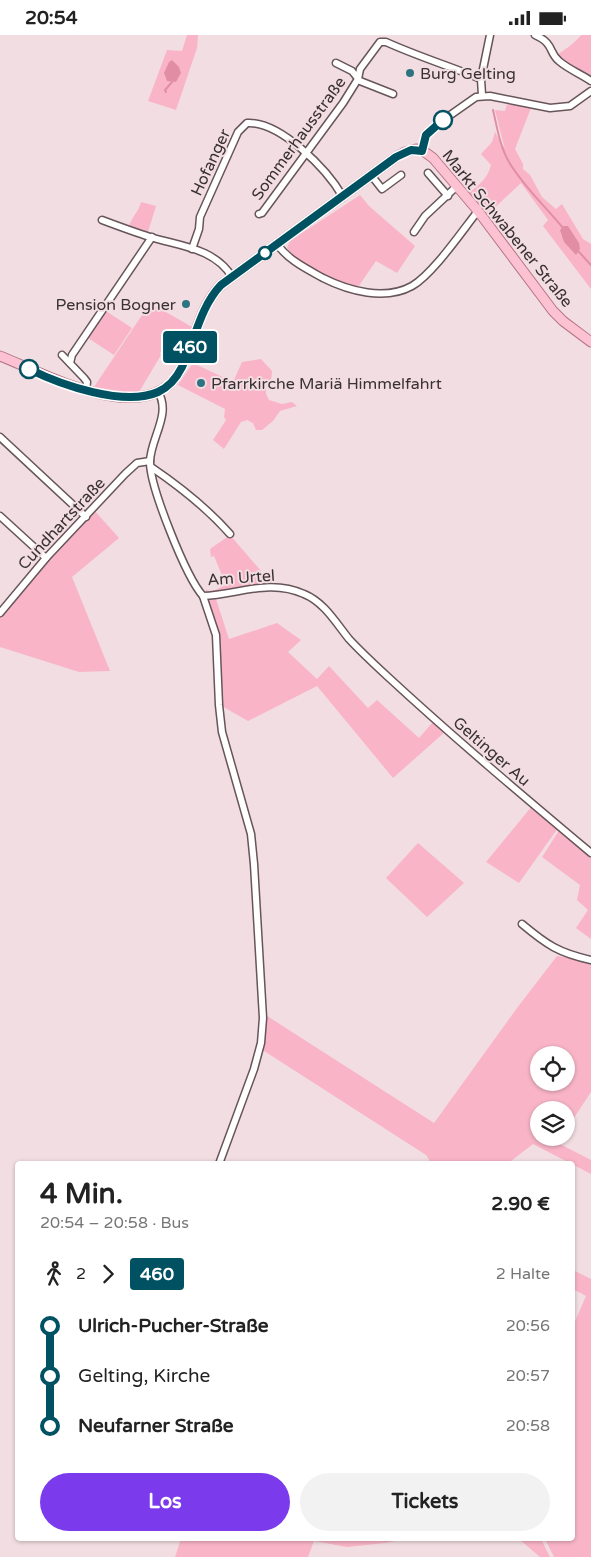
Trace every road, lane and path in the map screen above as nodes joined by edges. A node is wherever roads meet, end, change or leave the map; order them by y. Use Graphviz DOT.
graph roads {
  1 [pos="490,35"];
  2 [pos="535,35"];
  3 [pos="336,63"];
  4 [pos="358,79"];
  5 [pos="481,79"];
  6 [pos="591,81"];
  7 [pos="591,91"];
  8 [pos="394,94"];
  9 [pos="482,95"];
  10 [pos="422,151"];
  11 [pos="306,154"];
  12 [pos="428,173"];
  13 [pos="372,175"];
  14 [pos="401,175"];
  15 [pos="457,186"];
  16 [pos="448,196"];
  17 [pos="343,197"];
  18 [pos="478,211"];
  19 [pos="259,214"];
  20 [pos="102,220"];
  21 [pos="414,232"];
  22 [pos="152,237"];
  23 [pos="277,244"];
  24 [pos="192,249"];
  25 [pos="232,277"];
  26 [pos="591,342"];
  27 [pos="62,355"];
  28 [pos="0,356"];
  29 [pos="70,363"];
  30 [pos="86,390"];
  31 [pos="158,392"];
  32 [pos="0,437"];
  33 [pos="150,464"];
  34 [pos="0,516"];
  35 [pos="86,517"];
  36 [pos="230,534"];
  37 [pos="46,558"];
  38 [pos="203,596"];
  39 [pos="0,601"];
  40 [pos="8,604"];
  41 [pos="0,613"];
  42 [pos="377,667"];
  43 [pos="591,853"];
  44 [pos="522,925"];
  45 [pos="591,959"];
  46 [pos="221,1161"];
  1 -- 5 [label="street"];
  2 -- 6 [label="street"];
  3 -- 4 [label="street"];
  4 -- 5 [label="street, Sommerhausstraße"];
  4 -- 8 [label="street"];
  4 -- 11 [label="street, Sommerhausstraße"];
  5 -- 9 [label="street"];
  7 -- 9 [label="street"];
  9 -- 10 [label="street"];
  10 -- 13 [label="main road, Markt Schwabener Straße"];
  10 -- 15 [label="main road, Markt Schwabener Straße"];
  11 -- 17 [label="street, Hofanger"];
  11 -- 19 [label="street, Sommerhausstraße"];
  11 -- 24 [label="street, Hofanger"];
  12 -- 16 [label="street"];
  13 -- 14 [label="street"];
  13 -- 17 [label="main road, Markt Schwabener Straße"];
  15 -- 16 [label="street"];
  15 -- 18 [label="main road, Markt Schwabener Straße"];
  16 -- 21 [label="street"];
  17 -- 23 [label="main road, Markt Schwabener Straße"];
  18 -- 23 [label="street"];
  18 -- 26 [label="main road, Markt Schwabener Straße"];
  20 -- 22 [label="street"];
  22 -- 24 [label="street"];
  22 -- 29 [label="street"];
  23 -- 25 [label="main road, Markt Schwabener Straße"];
  24 -- 25 [label="street"];
  25 -- 31 [label="main road, Markt Schwabener Straße"];
  27 -- 29 [label="street"];
  28 -- 30 [label="main road, Markt Schwabener Straße"];
  29 -- 30 [label="street"];
  30 -- 31 [label="main road, Markt Schwabener Straße"];
  31 -- 33 [label="street, Am Urtel"];
  32 -- 35 [label="street"];
  33 -- 35 [label="street, Cundhartstraße"];
  33 -- 36 [label="street"];
  33 -- 38 [label="street, Am Urtel"];
  34 -- 37 [label="street"];
  35 -- 37 [label="street, Cundhartstraße"];
  37 -- 40 [label="street, Cundhartstraße"];
  38 -- 42 [label="street, Am Urtel"];
  38 -- 46 [label="street"];
  39 -- 40 [label="street"];
  40 -- 41 [label="street, Cundhartstraße"];
  42 -- 43 [label="street, Geltinger Au"];
  44 -- 45 [label="street"];
}
